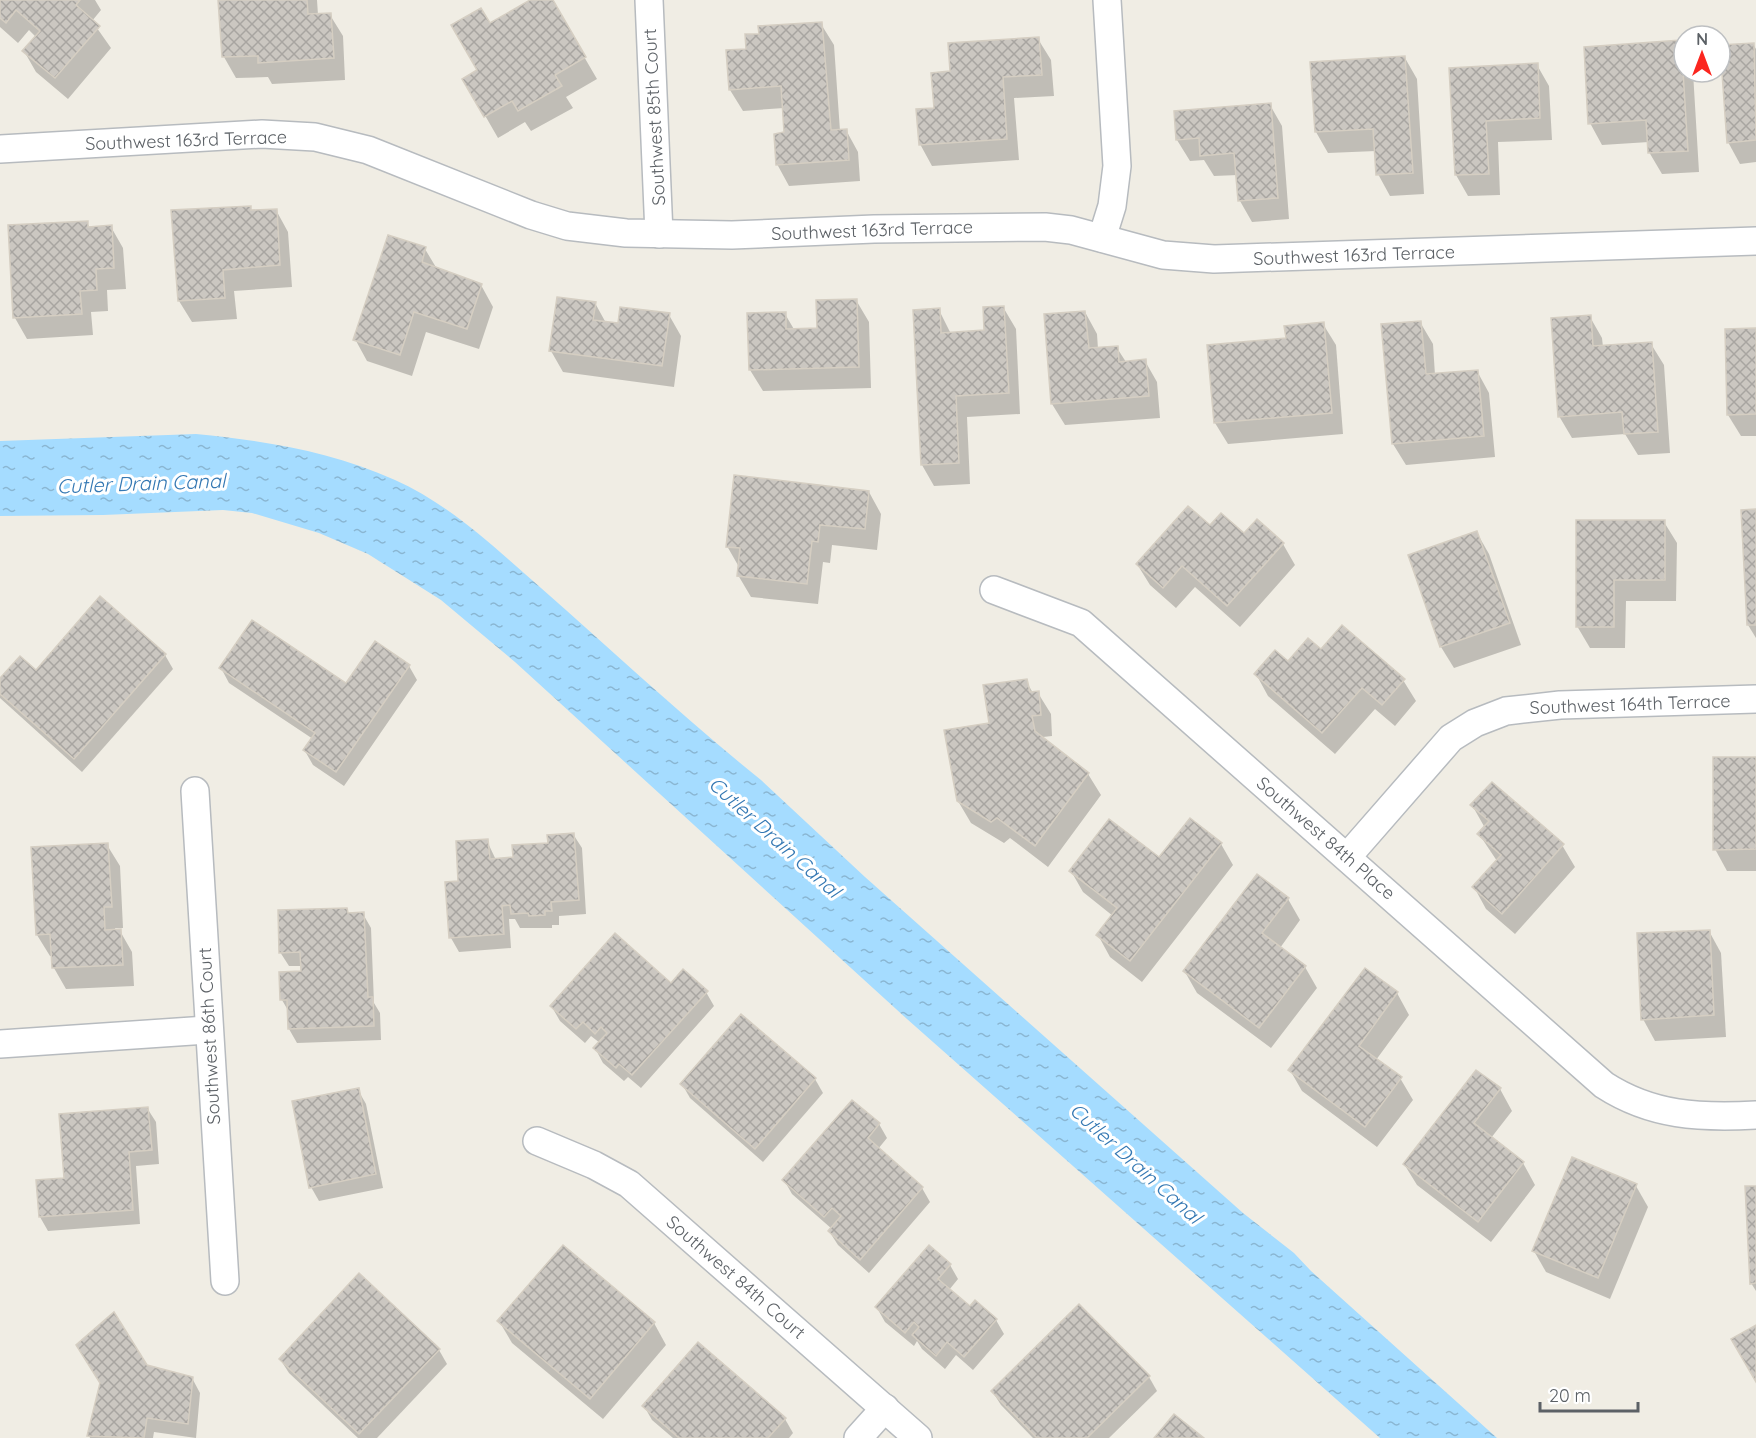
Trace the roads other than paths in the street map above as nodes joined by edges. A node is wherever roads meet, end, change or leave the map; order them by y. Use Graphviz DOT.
graph roads {
  1 [pos="649,0"];
  2 [pos="1107,0"];
  3 [pos="0,149"];
  4 [pos="659,234"];
  5 [pos="1102,238"];
  6 [pos="1756,241"];
  7 [pos="994,590"];
  8 [pos="1756,699"];
  9 [pos="195,791"];
  10 [pos="1348,856"];
  11 [pos="207,1030"];
  12 [pos="0,1044"];
  13 [pos="1756,1115"];
  14 [pos="537,1141"];
  15 [pos="225,1281"];
  16 [pos="885,1408"];
  17 [pos="858,1438"];
  18 [pos="918,1438"];
  1 -- 4 [label="street, Southwest 85th Court"];
  2 -- 5 [label="street"];
  3 -- 4 [label="street, Southwest 163rd Terrace"];
  4 -- 5 [label="street, Southwest 163rd Terrace"];
  5 -- 6 [label="street, Southwest 163rd Terrace"];
  7 -- 10 [label="street, Southwest 84th Place"];
  8 -- 10 [label="street, Southwest 164th Terrace"];
  9 -- 11 [label="street, Southwest 86th Court"];
  10 -- 13 [label="street, Southwest 84th Place"];
  11 -- 12 [label="street"];
  11 -- 15 [label="street, Southwest 86th Court"];
  14 -- 16 [label="street, Southwest 84th Court"];
  16 -- 17 [label="street"];
  16 -- 18 [label="street, Southwest 84th Court"];
}
